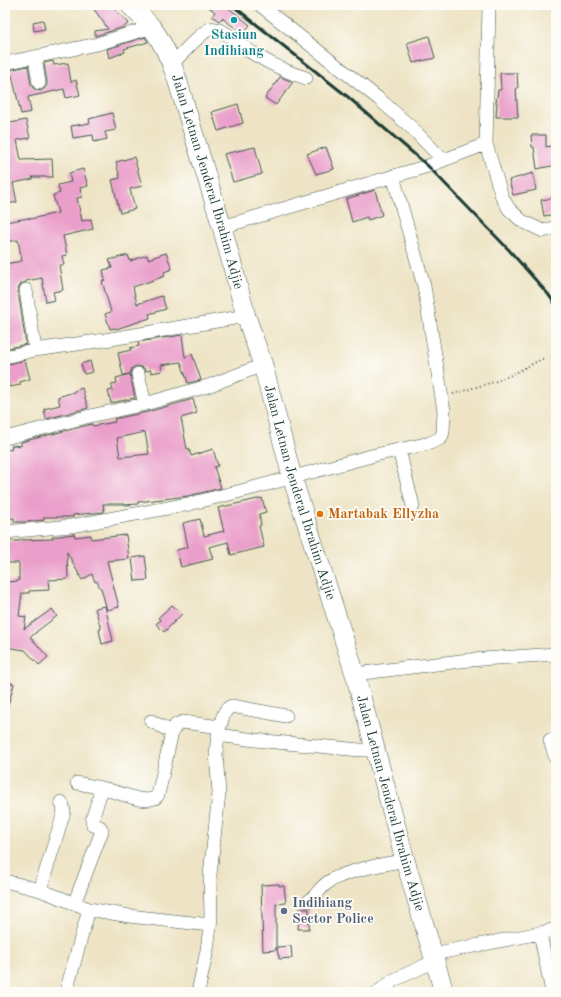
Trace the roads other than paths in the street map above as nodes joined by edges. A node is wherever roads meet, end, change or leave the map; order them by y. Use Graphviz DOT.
graph roads {
  1 [pos="130,5"];
  2 [pos="260,5"];
  3 [pos="489,5"];
  4 [pos="152,27"];
  5 [pos="35,58"];
  6 [pos="5,63"];
  7 [pos="172,64"];
  8 [pos="306,78"];
  9 [pos="39,83"];
  10 [pos="486,144"];
  11 [pos="443,160"];
  12 [pos="393,176"];
  13 [pos="222,226"];
  14 [pos="556,228"];
  15 [pos="26,290"];
  16 [pos="246,316"];
  17 [pos="35,350"];
  18 [pos="5,357"];
  19 [pos="263,365"];
  20 [pos="138,374"];
  21 [pos="145,404"];
  22 [pos="5,438"];
  23 [pos="399,450"];
  24 [pos="292,477"];
  25 [pos="413,506"];
  26 [pos="5,532"];
  27 [pos="556,654"];
  28 [pos="355,674"];
  29 [pos="286,716"];
  30 [pos="151,721"];
  31 [pos="219,731"];
  32 [pos="172,732"];
  33 [pos="550,740"];
  34 [pos="375,750"];
  35 [pos="556,759"];
  36 [pos="77,783"];
  37 [pos="102,788"];
  38 [pos="61,802"];
  39 [pos="405,860"];
  40 [pos="5,881"];
  41 [pos="40,890"];
  42 [pos="309,901"];
  43 [pos="74,904"];
  44 [pos="89,909"];
  45 [pos="210,925"];
  46 [pos="556,929"];
  47 [pos="540,933"];
  48 [pos="434,958"];
  49 [pos="66,992"];
  50 [pos="198,992"];
  51 [pos="378,992"];
  52 [pos="444,992"];
  53 [pos="552,992"];
  1 -- 4 [label="highway, Jalan Letnan Jenderal Ibrahim Adjie"];
  2 -- 11 [label="street"];
  3 -- 10 [label="street"];
  4 -- 5 [label="street"];
  4 -- 7 [label="highway, Jalan Letnan Jenderal Ibrahim Adjie"];
  5 -- 6 [label="street"];
  5 -- 9 [label="street"];
  7 -- 8 [label="street"];
  7 -- 13 [label="highway, Jalan Letnan Jenderal Ibrahim Adjie"];
  10 -- 11 [label="street"];
  10 -- 14 [label="street"];
  11 -- 12 [label="street"];
  12 -- 13 [label="street"];
  12 -- 23 [label="street"];
  13 -- 16 [label="highway, Jalan Letnan Jenderal Ibrahim Adjie"];
  15 -- 17 [label="street"];
  16 -- 17 [label="street"];
  16 -- 19 [label="highway, Jalan Letnan Jenderal Ibrahim Adjie"];
  17 -- 18 [label="street"];
  19 -- 21 [label="street"];
  19 -- 24 [label="highway, Jalan Letnan Jenderal Ibrahim Adjie"];
  20 -- 21 [label="street"];
  21 -- 22 [label="street"];
  23 -- 24 [label="street"];
  23 -- 25 [label="street"];
  24 -- 26 [label="street"];
  24 -- 28 [label="highway, Jalan Letnan Jenderal Ibrahim Adjie"];
  27 -- 28 [label="street"];
  28 -- 34 [label="highway, Jalan Letnan Jenderal Ibrahim Adjie"];
  29 -- 31 [label="street"];
  30 -- 32 [label="street"];
  31 -- 32 [label="street"];
  31 -- 34 [label="street"];
  31 -- 45 [label="street"];
  32 -- 37 [label="street"];
  33 -- 35 [label="street"];
  34 -- 39 [label="highway, Jalan Letnan Jenderal Ibrahim Adjie"];
  36 -- 37 [label="street"];
  37 -- 43 [label="street"];
  38 -- 41 [label="street"];
  39 -- 42 [label="street"];
  39 -- 48 [label="highway, Jalan Letnan Jenderal Ibrahim Adjie"];
  40 -- 41 [label="street"];
  41 -- 43 [label="street"];
  43 -- 44 [label="street"];
  44 -- 45 [label="street"];
  44 -- 49 [label="street"];
  45 -- 50 [label="street"];
  46 -- 47 [label="street"];
  47 -- 48 [label="street"];
  47 -- 53 [label="street"];
  48 -- 51 [label="street"];
  48 -- 52 [label="highway, Jalan Letnan Jenderal Ibrahim Adjie"];
}
